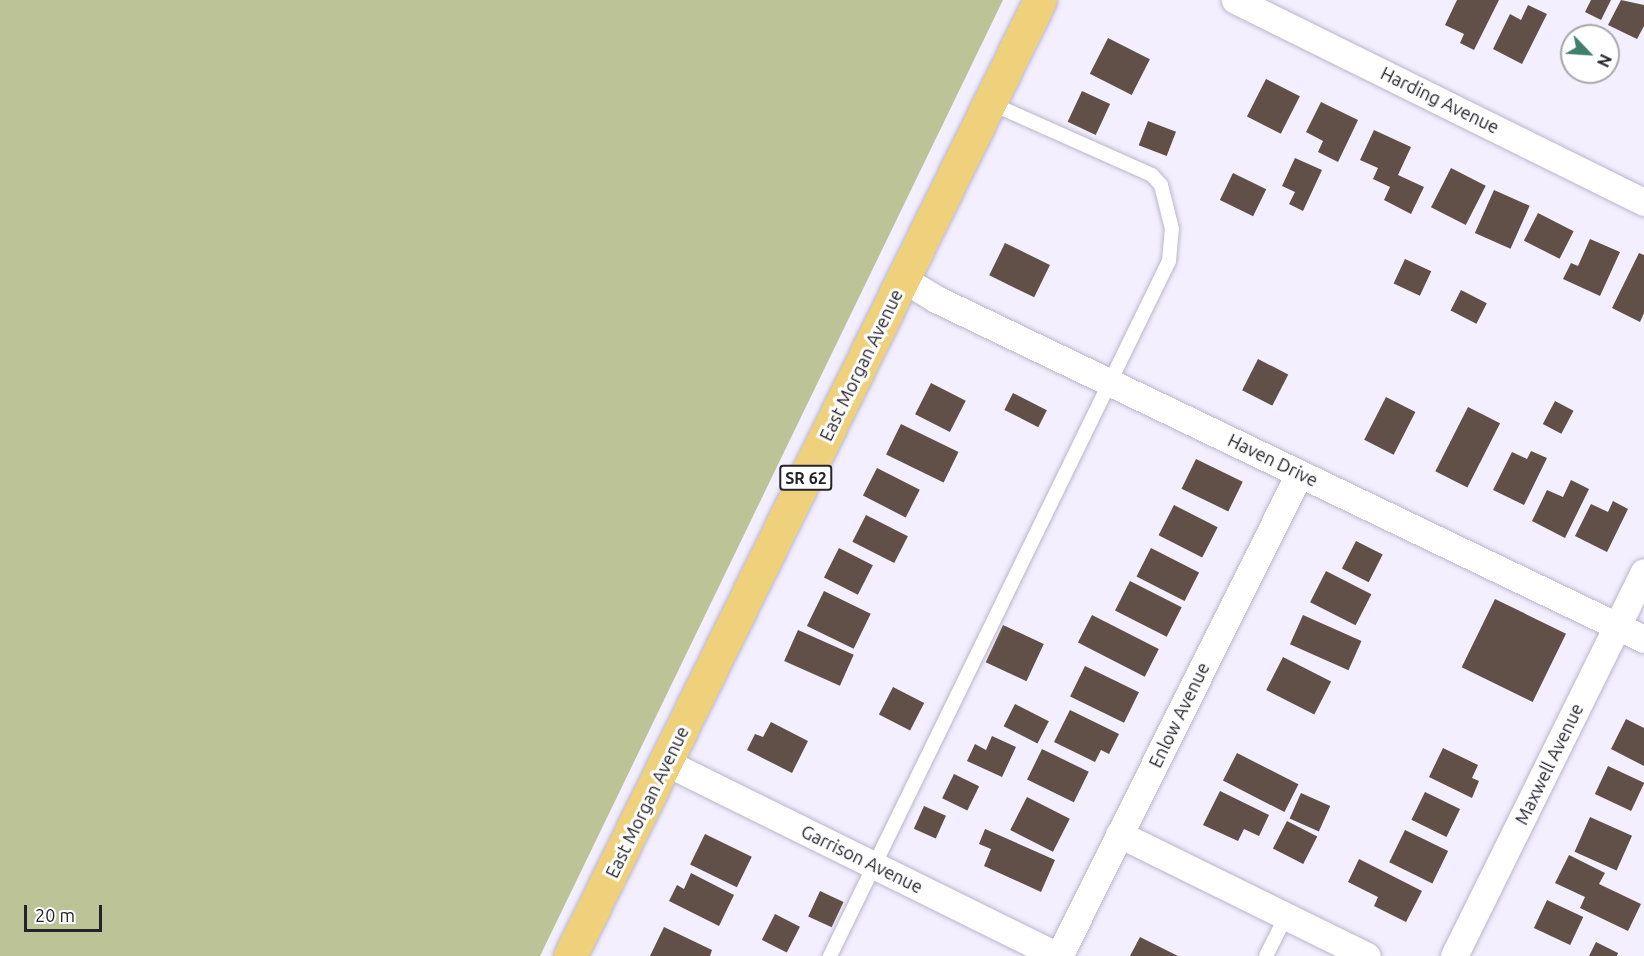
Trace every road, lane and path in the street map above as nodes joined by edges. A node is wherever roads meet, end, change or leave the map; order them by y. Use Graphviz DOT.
graph roads {
  1 [pos="1040,0"];
  2 [pos="1235,0"];
  3 [pos="990,103"];
  4 [pos="1644,202"];
  5 [pos="903,279"];
  6 [pos="1109,380"];
  7 [pos="1299,474"];
  8 [pos="1644,572"];
  9 [pos="1617,626"];
  10 [pos="1644,639"];
  11 [pos="667,763"];
  12 [pos="1119,834"];
  13 [pos="874,866"];
  14 [pos="1286,916"];
  15 [pos="570,956"];
  16 [pos="830,956"];
  17 [pos="1058,956"];
  18 [pos="1266,956"];
  19 [pos="1367,956"];
  20 [pos="1454,956"];
  1 -- 3 [label="main road, East Morgan Avenue / SR 62"];
  2 -- 4 [label="street, Harding Avenue"];
  3 -- 5 [label="main road, East Morgan Avenue / SR 62"];
  3 -- 6 [label="lane"];
  5 -- 6 [label="street, Haven Drive"];
  5 -- 11 [label="main road, East Morgan Avenue / SR 62"];
  6 -- 7 [label="street, Haven Drive"];
  6 -- 13 [label="lane"];
  7 -- 9 [label="street, Haven Drive"];
  7 -- 12 [label="street, Enlow Avenue"];
  8 -- 9 [label="street, Maxwell Avenue"];
  9 -- 10 [label="street, Haven Drive"];
  9 -- 20 [label="street, Maxwell Avenue"];
  11 -- 13 [label="street, Garrison Avenue"];
  11 -- 15 [label="main road, East Morgan Avenue / SR 62"];
  12 -- 14 [label="street"];
  12 -- 17 [label="street, Enlow Avenue"];
  13 -- 16 [label="lane"];
  13 -- 17 [label="street, Garrison Avenue"];
  14 -- 18 [label="lane"];
  14 -- 19 [label="street"];
}
